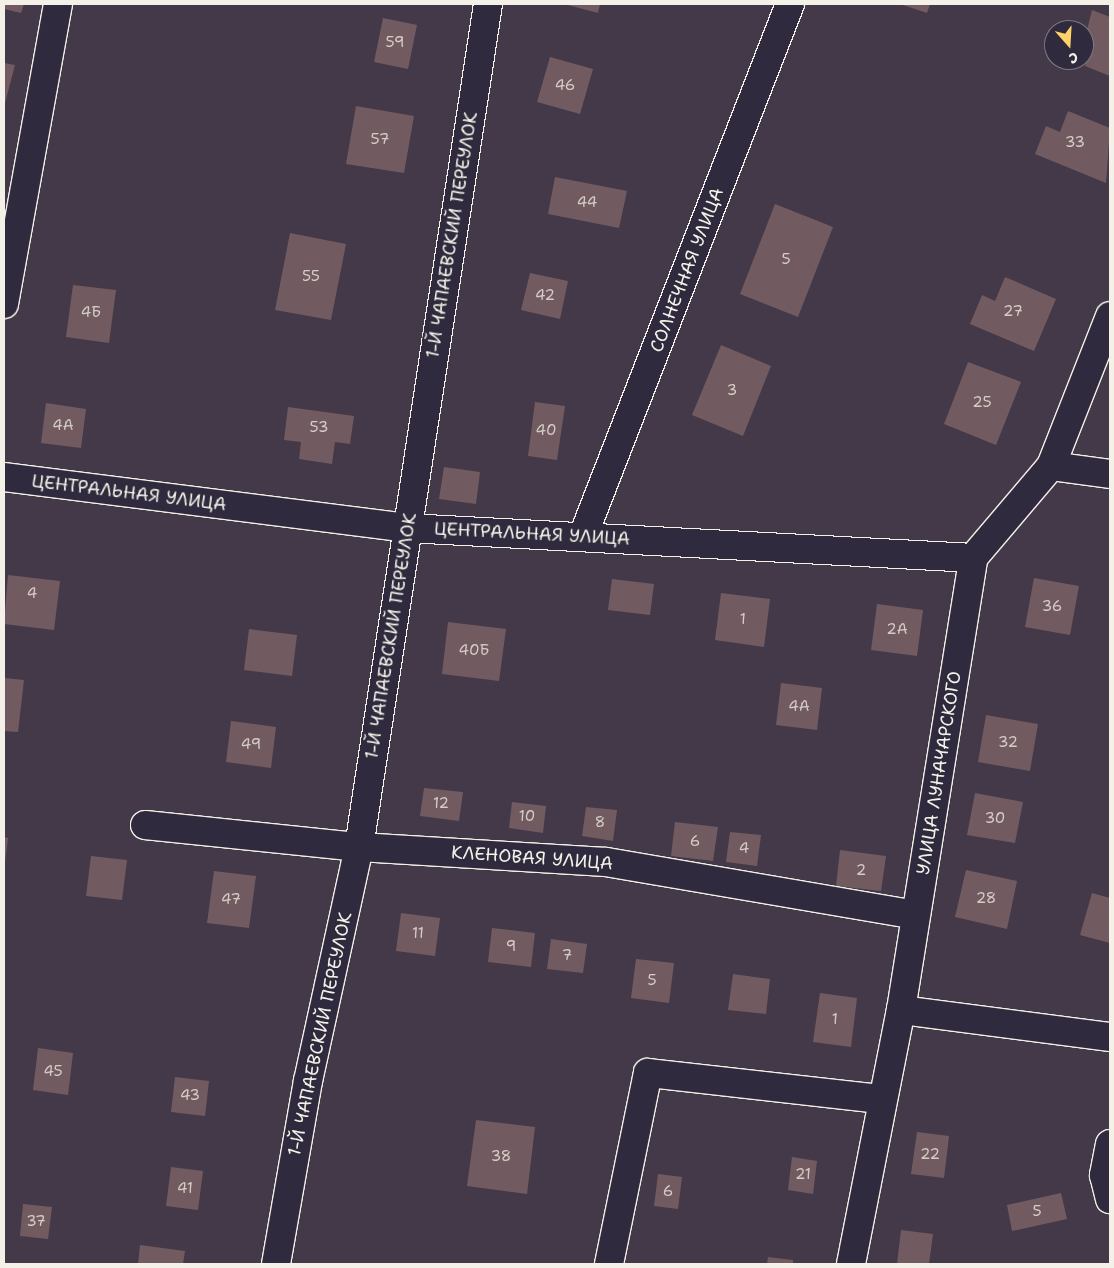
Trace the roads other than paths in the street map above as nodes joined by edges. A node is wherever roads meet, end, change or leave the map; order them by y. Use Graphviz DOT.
graph roads {
  1 [pos="58,4"];
  2 [pos="488,4"];
  3 [pos="790,4"];
  4 [pos="4,304"];
  5 [pos="1110,316"];
  6 [pos="1051,466"];
  7 [pos="1110,474"];
  8 [pos="4,478"];
  9 [pos="407,528"];
  10 [pos="583,536"];
  11 [pos="973,558"];
  12 [pos="144,825"];
  13 [pos="359,847"];
  14 [pos="916,915"];
  15 [pos="900,1010"];
  16 [pos="1110,1037"];
  17 [pos="880,1100"];
  18 [pos="1110,1144"];
  19 [pos="1110,1199"];
  20 [pos="276,1264"];
  21 [pos="609,1264"];
  22 [pos="851,1264"];
  1 -- 4 [label="street"];
  2 -- 9 [label="street, 1-Й ЧАПАЕВСКИЙ ПЕРЕУЛОК"];
  3 -- 10 [label="street, СОЛНЕЧНАЯ УЛИЦА"];
  5 -- 6 [label="street"];
  6 -- 7 [label="street"];
  6 -- 11 [label="street"];
  8 -- 9 [label="street, ЦЕНТРАЛЬНАЯ УЛИЦА"];
  9 -- 10 [label="street, ЦЕНТРАЛЬНАЯ УЛИЦА"];
  9 -- 13 [label="street, 1-Й ЧАПАЕВСКИЙ ПЕРЕУЛОК"];
  10 -- 11 [label="street, ЦЕНТРАЛЬНАЯ УЛИЦА"];
  11 -- 14 [label="street, УЛИЦА ЛУНАЧАРСКОГО"];
  12 -- 13 [label="street, КЛЕНОВАЯ УЛИЦА"];
  13 -- 14 [label="street, КЛЕНОВАЯ УЛИЦА"];
  13 -- 20 [label="street, 1-Й ЧАПАЕВСКИЙ ПЕРЕУЛОК"];
  14 -- 15 [label="street, УЛИЦА ЛУНАЧАРСКОГО"];
  15 -- 16 [label="street"];
  15 -- 17 [label="street, УЛИЦА ЛУНАЧАРСКОГО"];
  17 -- 21 [label="street"];
  17 -- 22 [label="street, УЛИЦА ЛУНАЧАРСКОГО"];
  18 -- 19 [label="street"];
}
